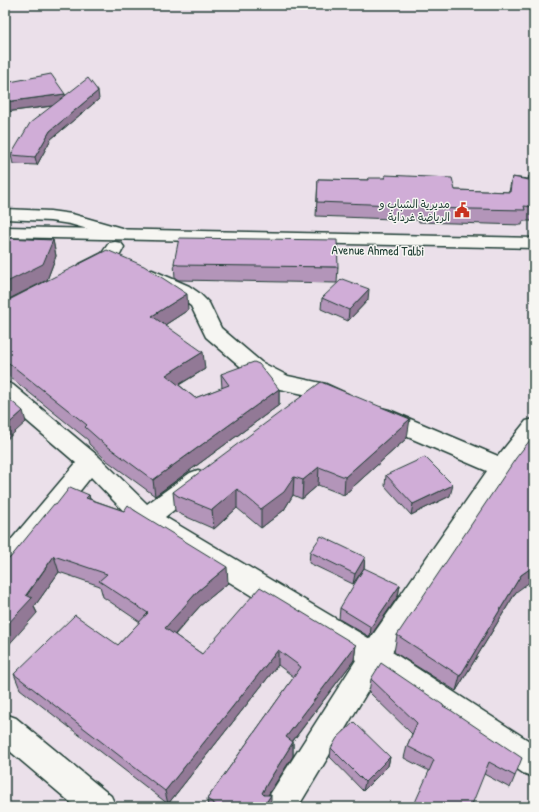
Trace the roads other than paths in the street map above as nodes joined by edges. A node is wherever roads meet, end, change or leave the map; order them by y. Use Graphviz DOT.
graph roads {
  1 [pos="5,214"];
  2 [pos="5,232"];
  3 [pos="534,243"];
  4 [pos="5,246"];
  5 [pos="115,246"];
  6 [pos="534,253"];
  7 [pos="75,275"];
  8 [pos="318,389"];
  9 [pos="5,390"];
  10 [pos="292,408"];
  11 [pos="534,427"];
  12 [pos="90,462"];
  13 [pos="216,465"];
  14 [pos="502,468"];
  15 [pos="146,518"];
  16 [pos="5,565"];
  17 [pos="374,656"];
  18 [pos="5,728"];
  19 [pos="534,762"];
  20 [pos="100,807"];
  21 [pos="280,807"];
  1 -- 5 [label="street"];
  2 -- 5 [label="street"];
  3 -- 5 [label="street"];
  4 -- 5 [label="street, Avenue Ahmed Talbi"];
  5 -- 6 [label="street, Avenue Ahmed Talbi"];
  5 -- 7 [label="street"];
  5 -- 8 [label="street"];
  8 -- 10 [label="street"];
  8 -- 14 [label="street"];
  9 -- 12 [label="street"];
  11 -- 14 [label="street"];
  12 -- 15 [label="street"];
  12 -- 16 [label="street"];
  13 -- 15 [label="street"];
  14 -- 17 [label="street"];
  15 -- 17 [label="street"];
  17 -- 19 [label="street"];
  17 -- 21 [label="street"];
  18 -- 20 [label="street"];
}
